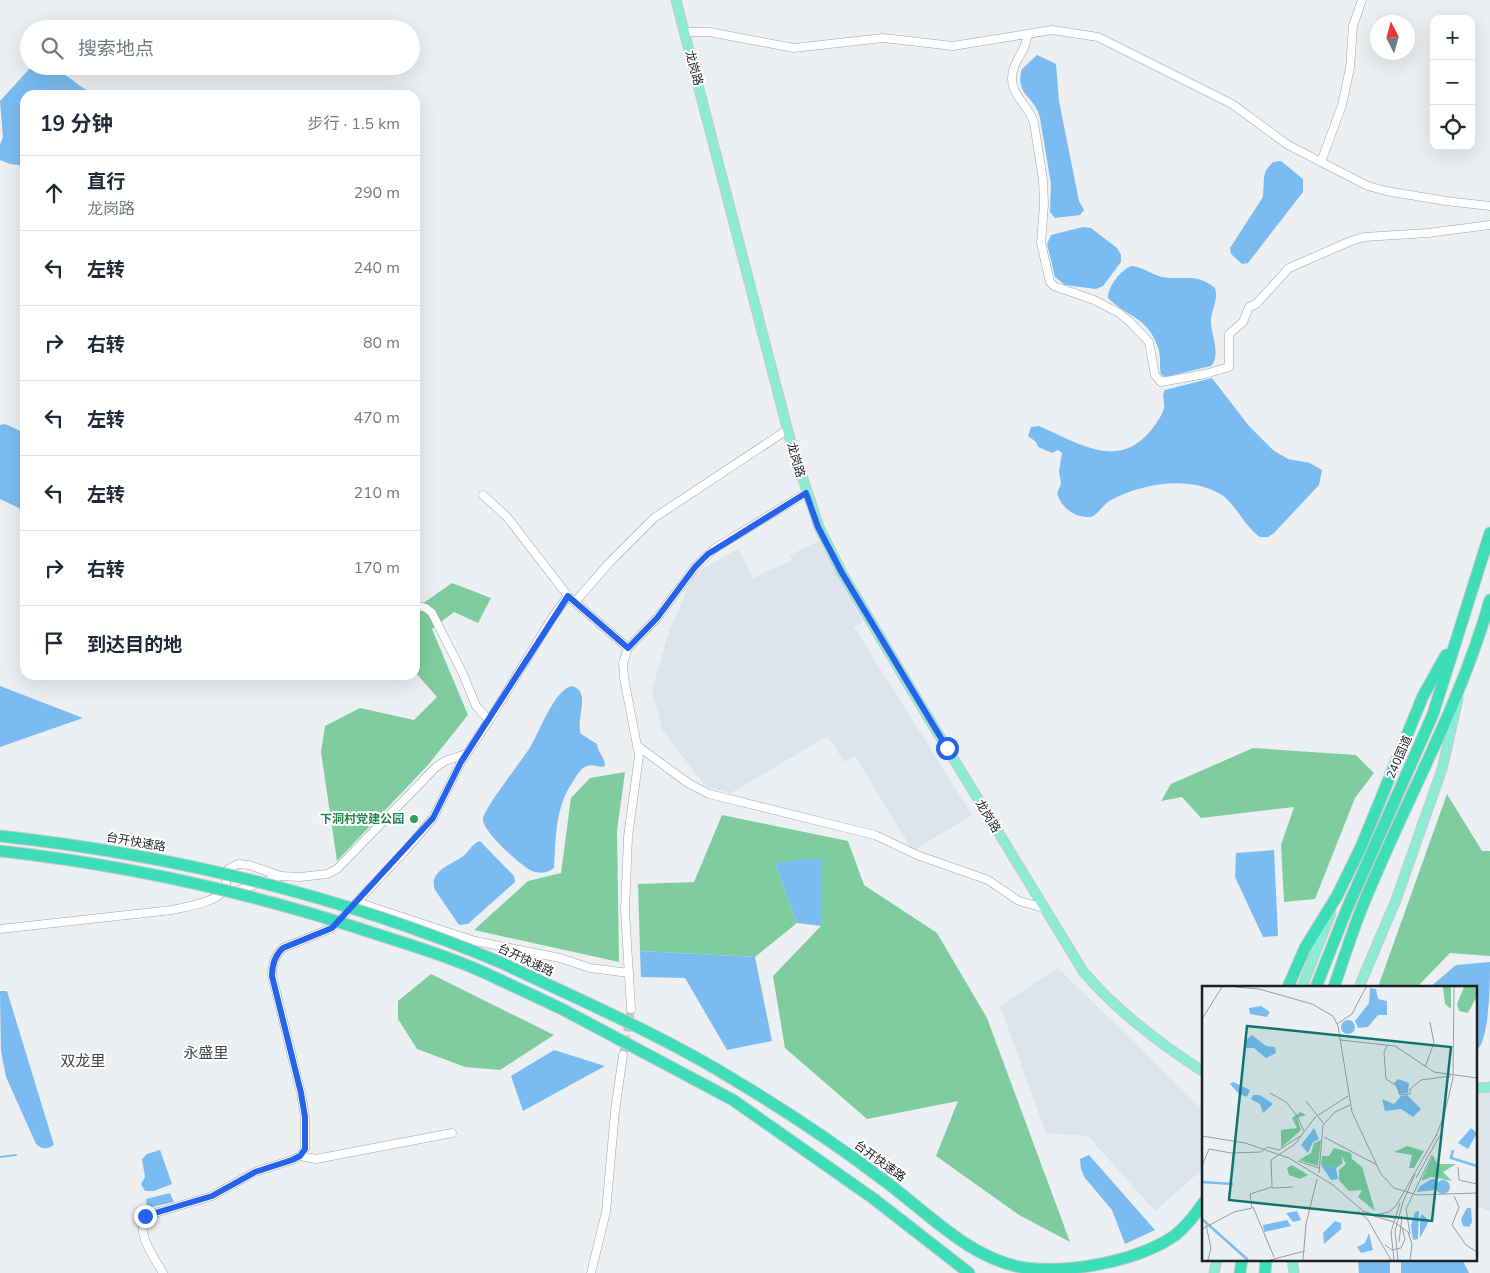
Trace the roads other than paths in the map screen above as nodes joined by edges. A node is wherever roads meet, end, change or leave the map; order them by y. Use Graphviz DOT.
graph roads {
  1 [pos="676,0"];
  2 [pos="1362,0"];
  3 [pos="685,32"];
  4 [pos="1027,35"];
  5 [pos="1321,162"];
  6 [pos="1490,206"];
  7 [pos="1490,225"];
  8 [pos="787,430"];
  9 [pos="806,493"];
  10 [pos="483,495"];
  11 [pos="1490,532"];
  12 [pos="568,596"];
  13 [pos="1490,600"];
  14 [pos="575,602"];
  15 [pos="420,606"];
  16 [pos="1458,635"];
  17 [pos="628,648"];
  18 [pos="1466,670"];
  19 [pos="490,720"];
  20 [pos="639,747"];
  21 [pos="466,754"];
  22 [pos="0,836"];
  23 [pos="0,852"];
  24 [pos="281,876"];
  25 [pos="1337,896"];
  26 [pos="215,898"];
  27 [pos="357,902"];
  28 [pos="1044,908"];
  29 [pos="0,929"];
  30 [pos="629,973"];
  31 [pos="1288,986"];
  32 [pos="1302,986"];
  33 [pos="1316,986"];
  34 [pos="1334,986"];
  35 [pos="1358,986"];
  36 [pos="631,1009"];
  37 [pos="623,1055"];
  38 [pos="1202,1071"];
  39 [pos="452,1133"];
  40 [pos="300,1156"];
  41 [pos="1202,1205"];
  42 [pos="1217,1260"];
  43 [pos="1242,1260"];
  44 [pos="1266,1260"];
  45 [pos="1292,1260"];
  46 [pos="1025,1268"];
  47 [pos="163,1273"];
  48 [pos="591,1273"];
  49 [pos="969,1273"];
  50 [pos="1043,1273"];
  51 [pos="1214,1273"];
  52 [pos="1240,1273"];
  53 [pos="1264,1273"];
  54 [pos="1294,1273"];
  1 -- 3 [label="main road, 龙岗路"];
  2 -- 5 [label="street"];
  3 -- 4 [label="street"];
  3 -- 8 [label="main road, 龙岗路"];
  4 -- 5 [label="street"];
  4 -- 7 [label="street"];
  5 -- 6 [label="street"];
  8 -- 9 [label="main road, 龙岗路"];
  8 -- 14 [label="street"];
  9 -- 17 [label="street"];
  9 -- 28 [label="main road, 龙岗路"];
  10 -- 12 [label="street"];
  11 -- 16 [label="highway, 240国道"];
  12 -- 14 [label="street"];
  12 -- 19 [label="street"];
  13 -- 18 [label="highway"];
  14 -- 17 [label="street"];
  15 -- 19 [label="street"];
  16 -- 25 [label="highway"];
  16 -- 33 [label="highway, 240国道"];
  17 -- 20 [label="street"];
  18 -- 34 [label="highway"];
  18 -- 35 [label="main road"];
  19 -- 21 [label="street"];
  20 -- 28 [label="street"];
  20 -- 30 [label="street"];
  21 -- 24 [label="street"];
  21 -- 27 [label="street"];
  22 -- 46 [label="highway, 台开快速路, bridge"];
  23 -- 49 [label="highway, bridge"];
  24 -- 26 [label="street"];
  24 -- 26 [label="street"];
  25 -- 31 [label="highway"];
  25 -- 32 [label="main road"];
  26 -- 29 [label="street"];
  27 -- 30 [label="street"];
  27 -- 40 [label="street"];
  28 -- 38 [label="main road, 龙岗路"];
  30 -- 36 [label="street"];
  37 -- 48 [label="street"];
  39 -- 40 [label="street"];
  40 -- 47 [label="street"];
  41 -- 46 [label="highway"];
  42 -- 51 [label="main road"];
  43 -- 52 [label="highway"];
  44 -- 53 [label="highway"];
  45 -- 54 [label="main road"];
  46 -- 50 [label="highway"];
}
